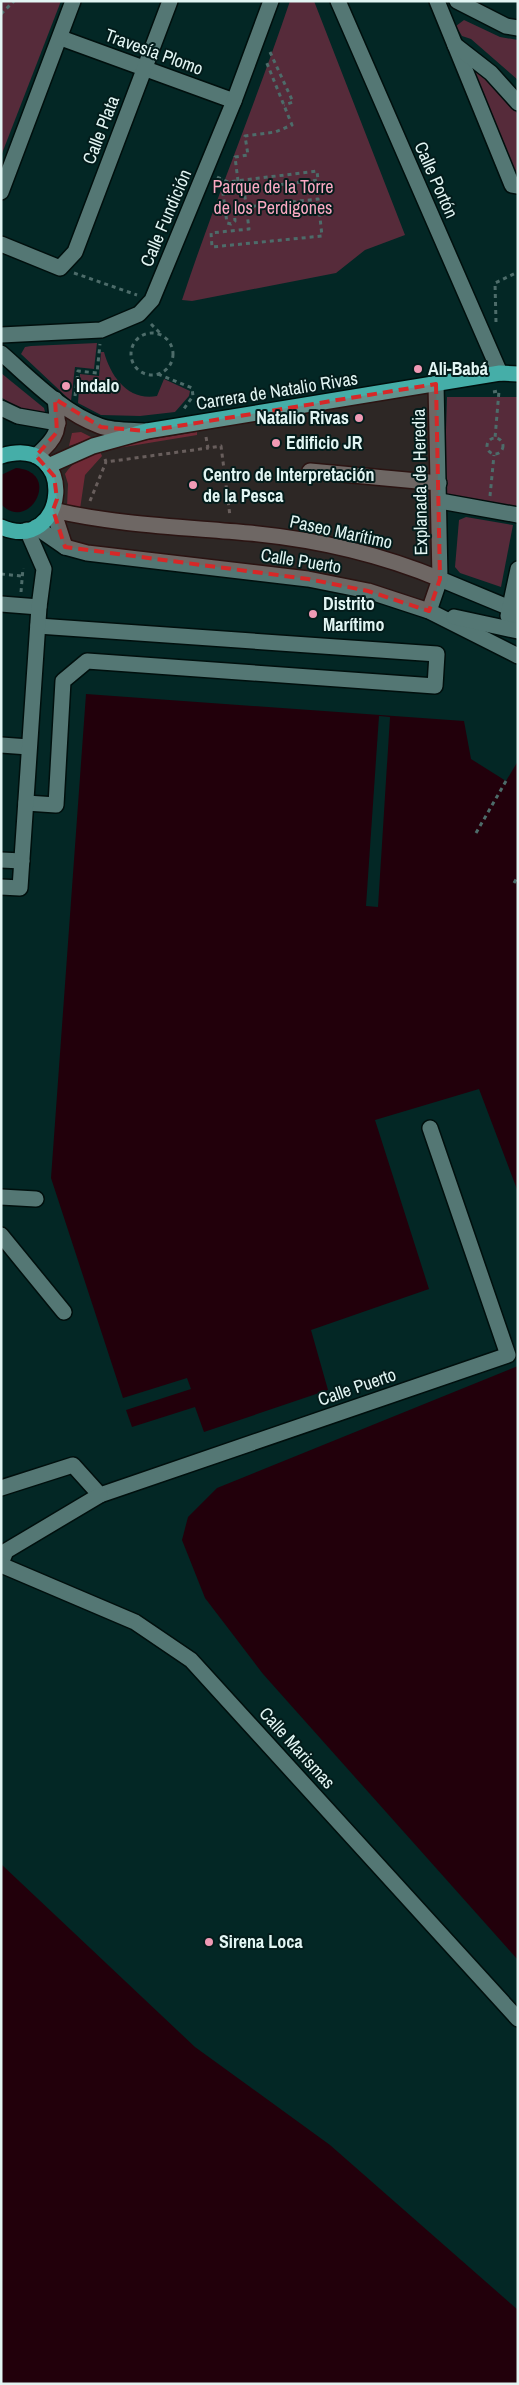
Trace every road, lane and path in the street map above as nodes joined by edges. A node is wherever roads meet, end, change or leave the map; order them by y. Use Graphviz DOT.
graph roads {
  1 [pos="14,1"];
  2 [pos="73,1"];
  3 [pos="170,1"];
  4 [pos="271,1"];
  5 [pos="338,1"];
  6 [pos="437,1"];
  7 [pos="457,1"];
  8 [pos="1,14"];
  9 [pos="518,28"];
  10 [pos="61,38"];
  11 [pos="272,43"];
  12 [pos="455,45"];
  13 [pos="270,52"];
  14 [pos="144,68"];
  15 [pos="234,101"];
  16 [pos="518,103"];
  17 [pos="284,105"];
  18 [pos="205,172"];
  19 [pos="221,179"];
  20 [pos="238,181"];
  21 [pos="518,186"];
  22 [pos="1,192"];
  23 [pos="246,207"];
  24 [pos="1,244"];
  25 [pos="518,272"];
  26 [pos="83,276"];
  27 [pos="134,294"];
  28 [pos="496,330"];
  29 [pos="1,335"];
  30 [pos="99,352"];
  31 [pos="1,353"];
  32 [pos="500,373"];
  33 [pos="158,374"];
  34 [pos="518,374"];
  35 [pos="436,384"];
  36 [pos="491,392"];
  37 [pos="55,399"];
  38 [pos="74,406"];
  39 [pos="1,408"];
  40 [pos="183,410"];
  41 [pos="204,422"];
  42 [pos="58,424"];
  43 [pos="147,431"];
  44 [pos="495,438"];
  45 [pos="101,444"];
  46 [pos="208,448"];
  47 [pos="494,455"];
  48 [pos="1,456"];
  49 [pos="36,456"];
  50 [pos="106,462"];
  51 [pos="48,466"];
  52 [pos="310,471"];
  53 [pos="439,483"];
  54 [pos="440,501"];
  55 [pos="53,510"];
  56 [pos="489,510"];
  57 [pos="518,515"];
  58 [pos="87,518"];
  59 [pos="230,520"];
  60 [pos="2,528"];
  61 [pos="31,528"];
  62 [pos="65,547"];
  63 [pos="23,568"];
  64 [pos="518,569"];
  65 [pos="1,574"];
  66 [pos="22,576"];
  67 [pos="440,579"];
  68 [pos="21,595"];
  69 [pos="1,604"];
  70 [pos="39,607"];
  71 [pos="429,611"];
  72 [pos="514,613"];
  73 [pos="38,626"];
  74 [pos="511,629"];
  75 [pos="518,656"];
  76 [pos="1,745"];
  77 [pos="29,747"];
  78 [pos="506,781"];
  79 [pos="26,803"];
  80 [pos="476,833"];
  81 [pos="1,860"];
  82 [pos="22,861"];
  83 [pos="518,876"];
  84 [pos="514,883"];
  85 [pos="1,887"];
  86 [pos="430,1128"];
  87 [pos="1,1197"];
  88 [pos="36,1199"];
  89 [pos="1,1235"];
  90 [pos="64,1312"];
  91 [pos="1,1488"];
  92 [pos="100,1495"];
  93 [pos="1,1564"];
  94 [pos="518,2019"];
  1 -- 8 [label="path"];
  2 -- 10 [label="street"];
  3 -- 14 [label="street, Calle Plata"];
  4 -- 15 [label="street, Calle Fundición"];
  5 -- 32 [label="street, Calle Portón"];
  6 -- 12 [label="street"];
  7 -- 9 [label="street"];
  10 -- 14 [label="street, Travesía Plomo"];
  10 -- 22 [label="street"];
  11 -- 13 [label="path"];
  12 -- 16 [label="street"];
  12 -- 21 [label="street"];
  13 -- 17 [label="path"];
  13 -- 17 [label="path"];
  14 -- 15 [label="street, Travesía Plomo"];
  14 -- 24 [label="street, Calle Plata"];
  15 -- 18 [label="street, Calle Fundición"];
  17 -- 20 [label="path"];
  18 -- 19 [label="path"];
  18 -- 29 [label="street, Calle Fundición"];
  19 -- 20 [label="path"];
  19 -- 23 [label="path"];
  20 -- 23 [label="path"];
  23 -- 23 [label="path"];
  25 -- 28 [label="path"];
  26 -- 27 [label="path"];
  30 -- 38 [label="path"];
  31 -- 37 [label="street"];
  32 -- 34 [label="highway, Carrera de Natalio Rivas"];
  32 -- 35 [label="highway, Carrera de Natalio Rivas"];
  33 -- 33 [label="path"];
  33 -- 40 [label="path"];
  35 -- 41 [label="highway, Carrera de Natalio Rivas"];
  35 -- 53 [label="street, Explanada de Heredia"];
  36 -- 44 [label="path"];
  37 -- 42 [label="street"];
  37 -- 43 [label="street"];
  39 -- 42 [label="street"];
  41 -- 43 [label="highway, Carrera de Natalio Rivas"];
  41 -- 46 [label="path"];
  42 -- 49 [label="street"];
  43 -- 45 [label="highway, Carrera de Natalio Rivas"];
  44 -- 47 [label="path"];
  44 -- 47 [label="path"];
  45 -- 50 [label="path"];
  45 -- 51 [label="highway, Carrera de Natalio Rivas"];
  46 -- 50 [label="path"];
  46 -- 59 [label="path"];
  47 -- 56 [label="path"];
  48 -- 49 [label="highway"];
  49 -- 51 [label="highway"];
  50 -- 58 [label="path"];
  51 -- 55 [label="highway"];
  52 -- 53 [label="street"];
  53 -- 54 [label="street, Explanada de Heredia"];
  54 -- 56 [label="street"];
  54 -- 67 [label="street, Explanada de Heredia"];
  55 -- 58 [label="street, Paseo Marítimo"];
  55 -- 61 [label="highway"];
  55 -- 62 [label="street"];
  56 -- 57 [label="street"];
  58 -- 67 [label="street, Paseo Marítimo"];
  60 -- 61 [label="highway"];
  61 -- 62 [label="street, Calle Puerto"];
  61 -- 70 [label="street"];
  62 -- 71 [label="street, Calle Puerto"];
  63 -- 66 [label="path"];
  64 -- 72 [label="street"];
  65 -- 66 [label="path"];
  66 -- 68 [label="path"];
  67 -- 71 [label="street"];
  67 -- 72 [label="street, Paseo Marítimo"];
  69 -- 70 [label="street"];
  70 -- 73 [label="street"];
  71 -- 74 [label="street"];
  71 -- 75 [label="street, Calle Puerto"];
  72 -- 74 [label="street"];
  73 -- 77 [label="street"];
  73 -- 79 [label="street"];
  76 -- 77 [label="street"];
  77 -- 79 [label="street"];
  78 -- 80 [label="path"];
  79 -- 82 [label="street"];
  81 -- 82 [label="street"];
  82 -- 85 [label="street"];
  83 -- 84 [label="path"];
  86 -- 92 [label="street, Calle Puerto"];
  87 -- 88 [label="street"];
  89 -- 90 [label="street"];
  91 -- 92 [label="street"];
  92 -- 93 [label="street"];
  93 -- 94 [label="street, Calle Marismas"];
}
